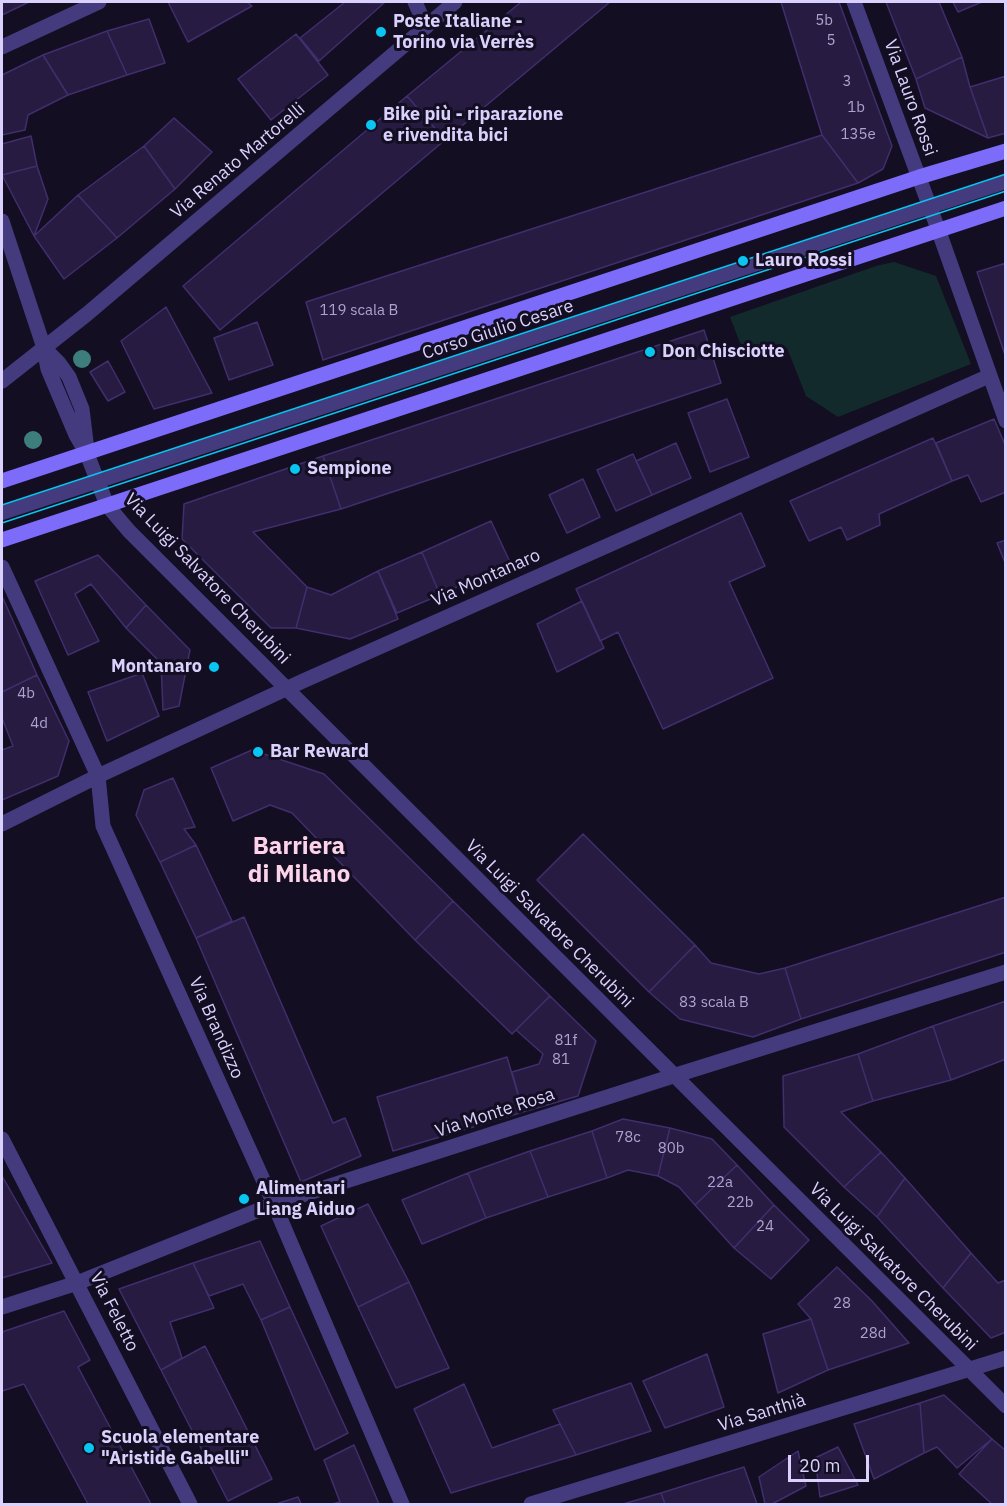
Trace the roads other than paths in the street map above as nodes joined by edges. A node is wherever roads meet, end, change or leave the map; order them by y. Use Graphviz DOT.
graph roads {
  1 [pos="99,2"];
  2 [pos="415,2"];
  3 [pos="455,2"];
  4 [pos="854,2"];
  5 [pos="426,27"];
  6 [pos="2,47"];
  7 [pos="1005,151"];
  8 [pos="919,177"];
  9 [pos="1005,182"];
  10 [pos="930,207"];
  11 [pos="1005,208"];
  12 [pos="2,220"];
  13 [pos="938,229"];
  14 [pos="44,348"];
  15 [pos="989,376"];
  16 [pos="2,381"];
  17 [pos="1005,421"];
  18 [pos="87,454"];
  19 [pos="2,481"];
  20 [pos="98,481"];
  21 [pos="107,505"];
  22 [pos="2,513"];
  23 [pos="2,540"];
  24 [pos="2,567"];
  25 [pos="286,688"];
  26 [pos="98,776"];
  27 [pos="2,824"];
  28 [pos="1005,972"];
  29 [pos="673,1076"];
  30 [pos="2,1139"];
  31 [pos="274,1204"];
  32 [pos="77,1283"];
  33 [pos="2,1307"];
  34 [pos="1005,1358"];
  35 [pos="968,1370"];
  36 [pos="1005,1407"];
  37 [pos="190,1504"];
  38 [pos="402,1504"];
  39 [pos="531,1504"];
  1 -- 6 [label="street"];
  2 -- 5 [label="street"];
  3 -- 5 [label="street, Via Renato Martorelli"];
  4 -- 8 [label="street, Via Lauro Rossi"];
  5 -- 14 [label="street, Via Renato Martorelli"];
  7 -- 8 [label="main road, Corso Giulio Cesare"];
  8 -- 10 [label="street, Via Lauro Rossi"];
  8 -- 18 [label="main road, Corso Giulio Cesare"];
  9 -- 10 [label="lane, Corso Giulio Cesare"];
  10 -- 13 [label="street, Via Lauro Rossi"];
  10 -- 20 [label="lane, Corso Giulio Cesare"];
  11 -- 13 [label="main road"];
  12 -- 14 [label="street, Via Luigi Salvatore Cherubini"];
  13 -- 15 [label="street, Via Lauro Rossi"];
  13 -- 21 [label="main road"];
  14 -- 16 [label="street, Via Renato Martorelli"];
  14 -- 18 [label="street, Via Luigi Salvatore Cherubini"];
  15 -- 17 [label="street, Via Lauro Rossi"];
  15 -- 25 [label="street, Via Montanaro"];
  18 -- 19 [label="main road, Corso Giulio Cesare"];
  18 -- 20 [label="street, Via Luigi Salvatore Cherubini"];
  20 -- 21 [label="street, Via Luigi Salvatore Cherubini"];
  20 -- 22 [label="lane, Corso Giulio Cesare"];
  21 -- 23 [label="main road"];
  21 -- 25 [label="street, Via Luigi Salvatore Cherubini"];
  24 -- 26 [label="street, Via Brandizzo"];
  25 -- 26 [label="street, Via Montanaro"];
  25 -- 29 [label="street, Via Luigi Salvatore Cherubini"];
  26 -- 27 [label="street, Via Montanaro"];
  26 -- 31 [label="street, Via Brandizzo"];
  28 -- 29 [label="street, Via Monte Rosa"];
  29 -- 31 [label="street, Via Monte Rosa"];
  29 -- 35 [label="street, Via Luigi Salvatore Cherubini"];
  30 -- 32 [label="street, Via Feletto"];
  31 -- 32 [label="street, Via Monte Rosa"];
  31 -- 38 [label="street, Via Brandizzo"];
  32 -- 33 [label="street, Via Monte Rosa"];
  32 -- 37 [label="street, Via Feletto"];
  34 -- 35 [label="street, Via Santhià"];
  35 -- 36 [label="street, Via Luigi Salvatore Cherubini"];
  35 -- 39 [label="street, Via Santhià"];
}
